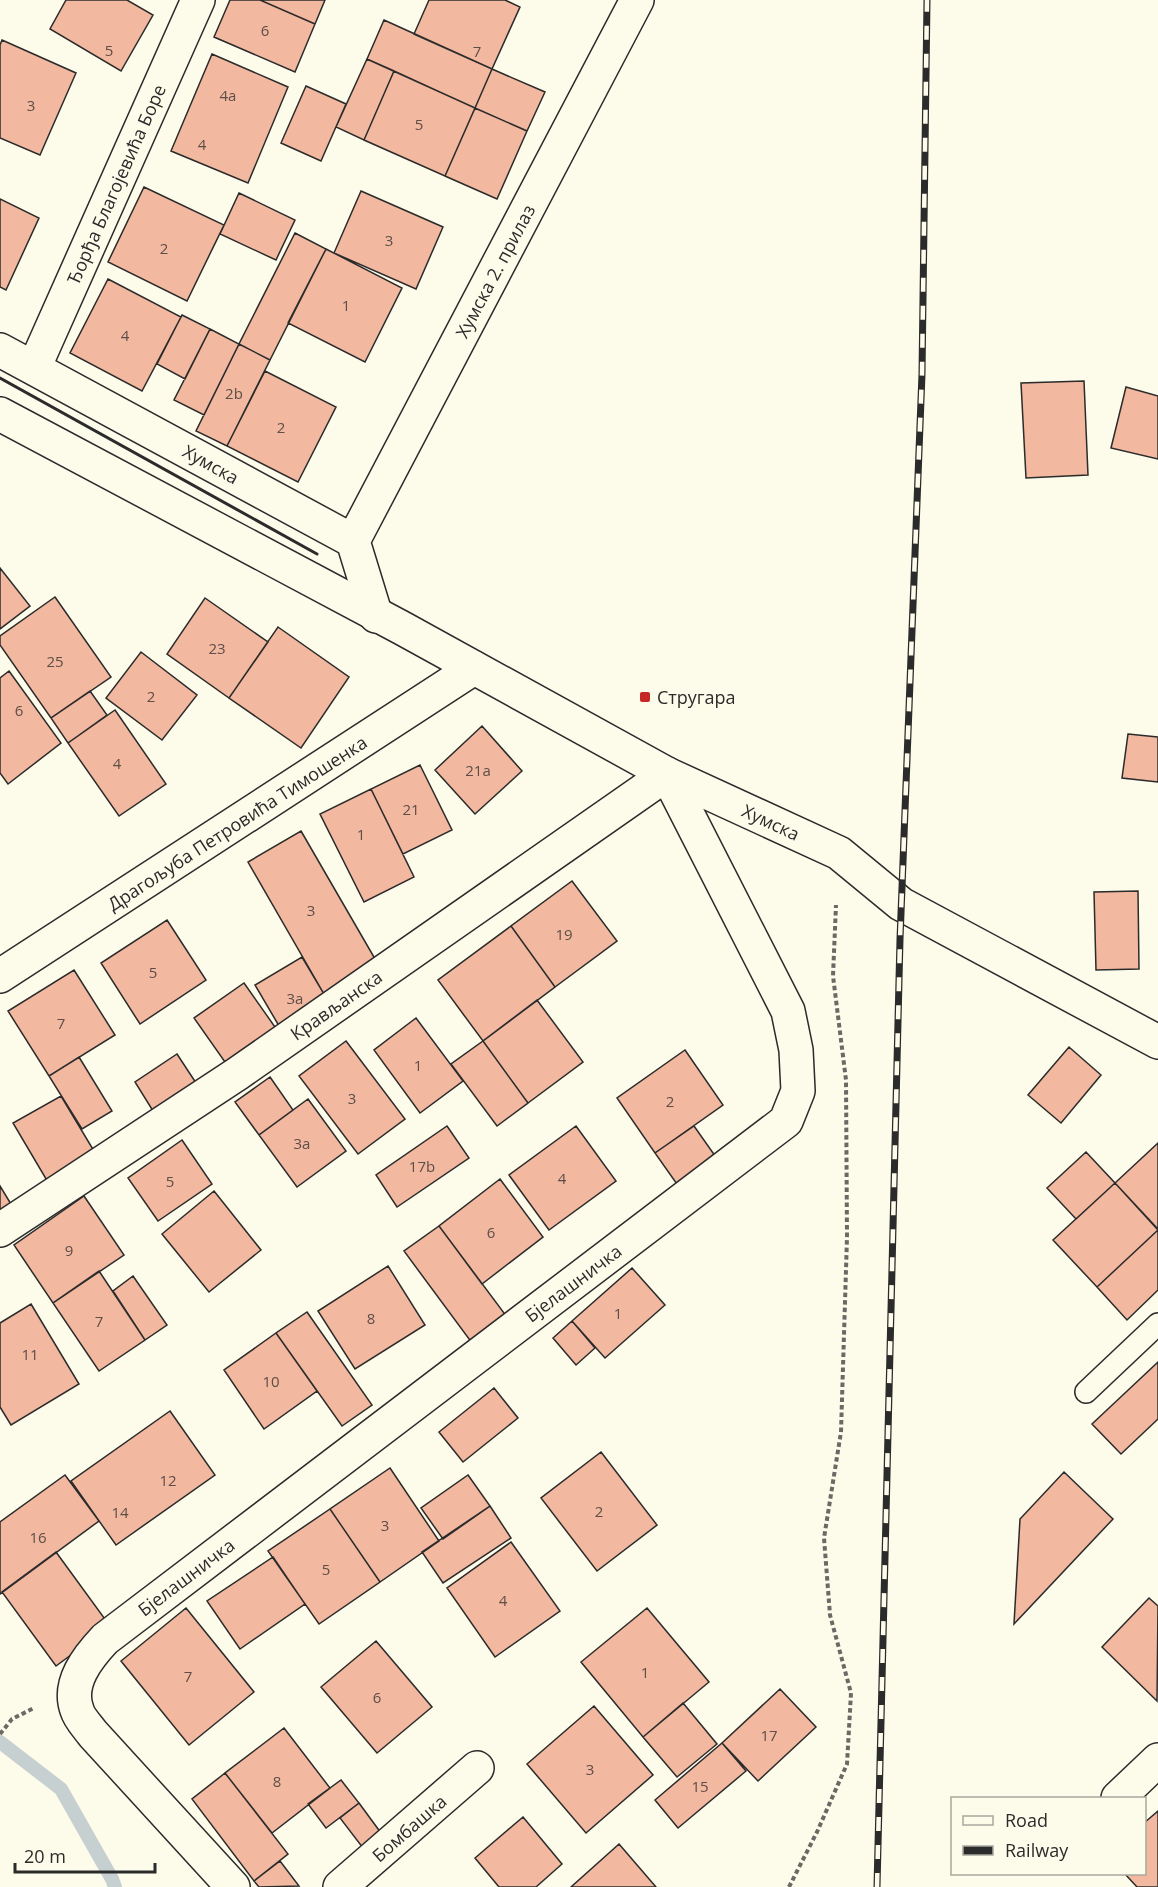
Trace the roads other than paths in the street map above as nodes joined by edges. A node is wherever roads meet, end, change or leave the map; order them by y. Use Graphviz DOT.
graph roads {
  1 [pos="198,0"];
  2 [pos="637,0"];
  3 [pos="0,350"];
  4 [pos="34,368"];
  5 [pos="0,414"];
  6 [pos="353,541"];
  7 [pos="376,616"];
  8 [pos="474,668"];
  9 [pos="667,774"];
  10 [pos="0,976"];
  11 [pos="1158,1042"];
  12 [pos="0,1230"];
  13 [pos="1158,1324"];
  14 [pos="1086,1392"];
  15 [pos="1158,1760"];
  16 [pos="477,1768"];
  17 [pos="1119,1797"];
  18 [pos="233,1887"];
  19 [pos="340,1887"];
  1 -- 4 [label="street, Ђорђа Благојевића Боре"];
  2 -- 6 [label="street, Хумска 2. прилаз"];
  3 -- 4 [label="street, Хумска"];
  4 -- 6 [label="street, Хумска"];
  5 -- 7 [label="street, Хумска"];
  6 -- 7 [label="street"];
  7 -- 8 [label="street, Хумска"];
  8 -- 9 [label="street, Хумска"];
  8 -- 10 [label="street, Драгољуба Петровића Тимошенка"];
  9 -- 11 [label="street, Хумска"];
  9 -- 12 [label="street, Крављанска"];
  9 -- 18 [label="street, Бјелашничка"];
  13 -- 14 [label="lane"];
  15 -- 17 [label="street"];
  16 -- 19 [label="street, Бомбашка"];
}
